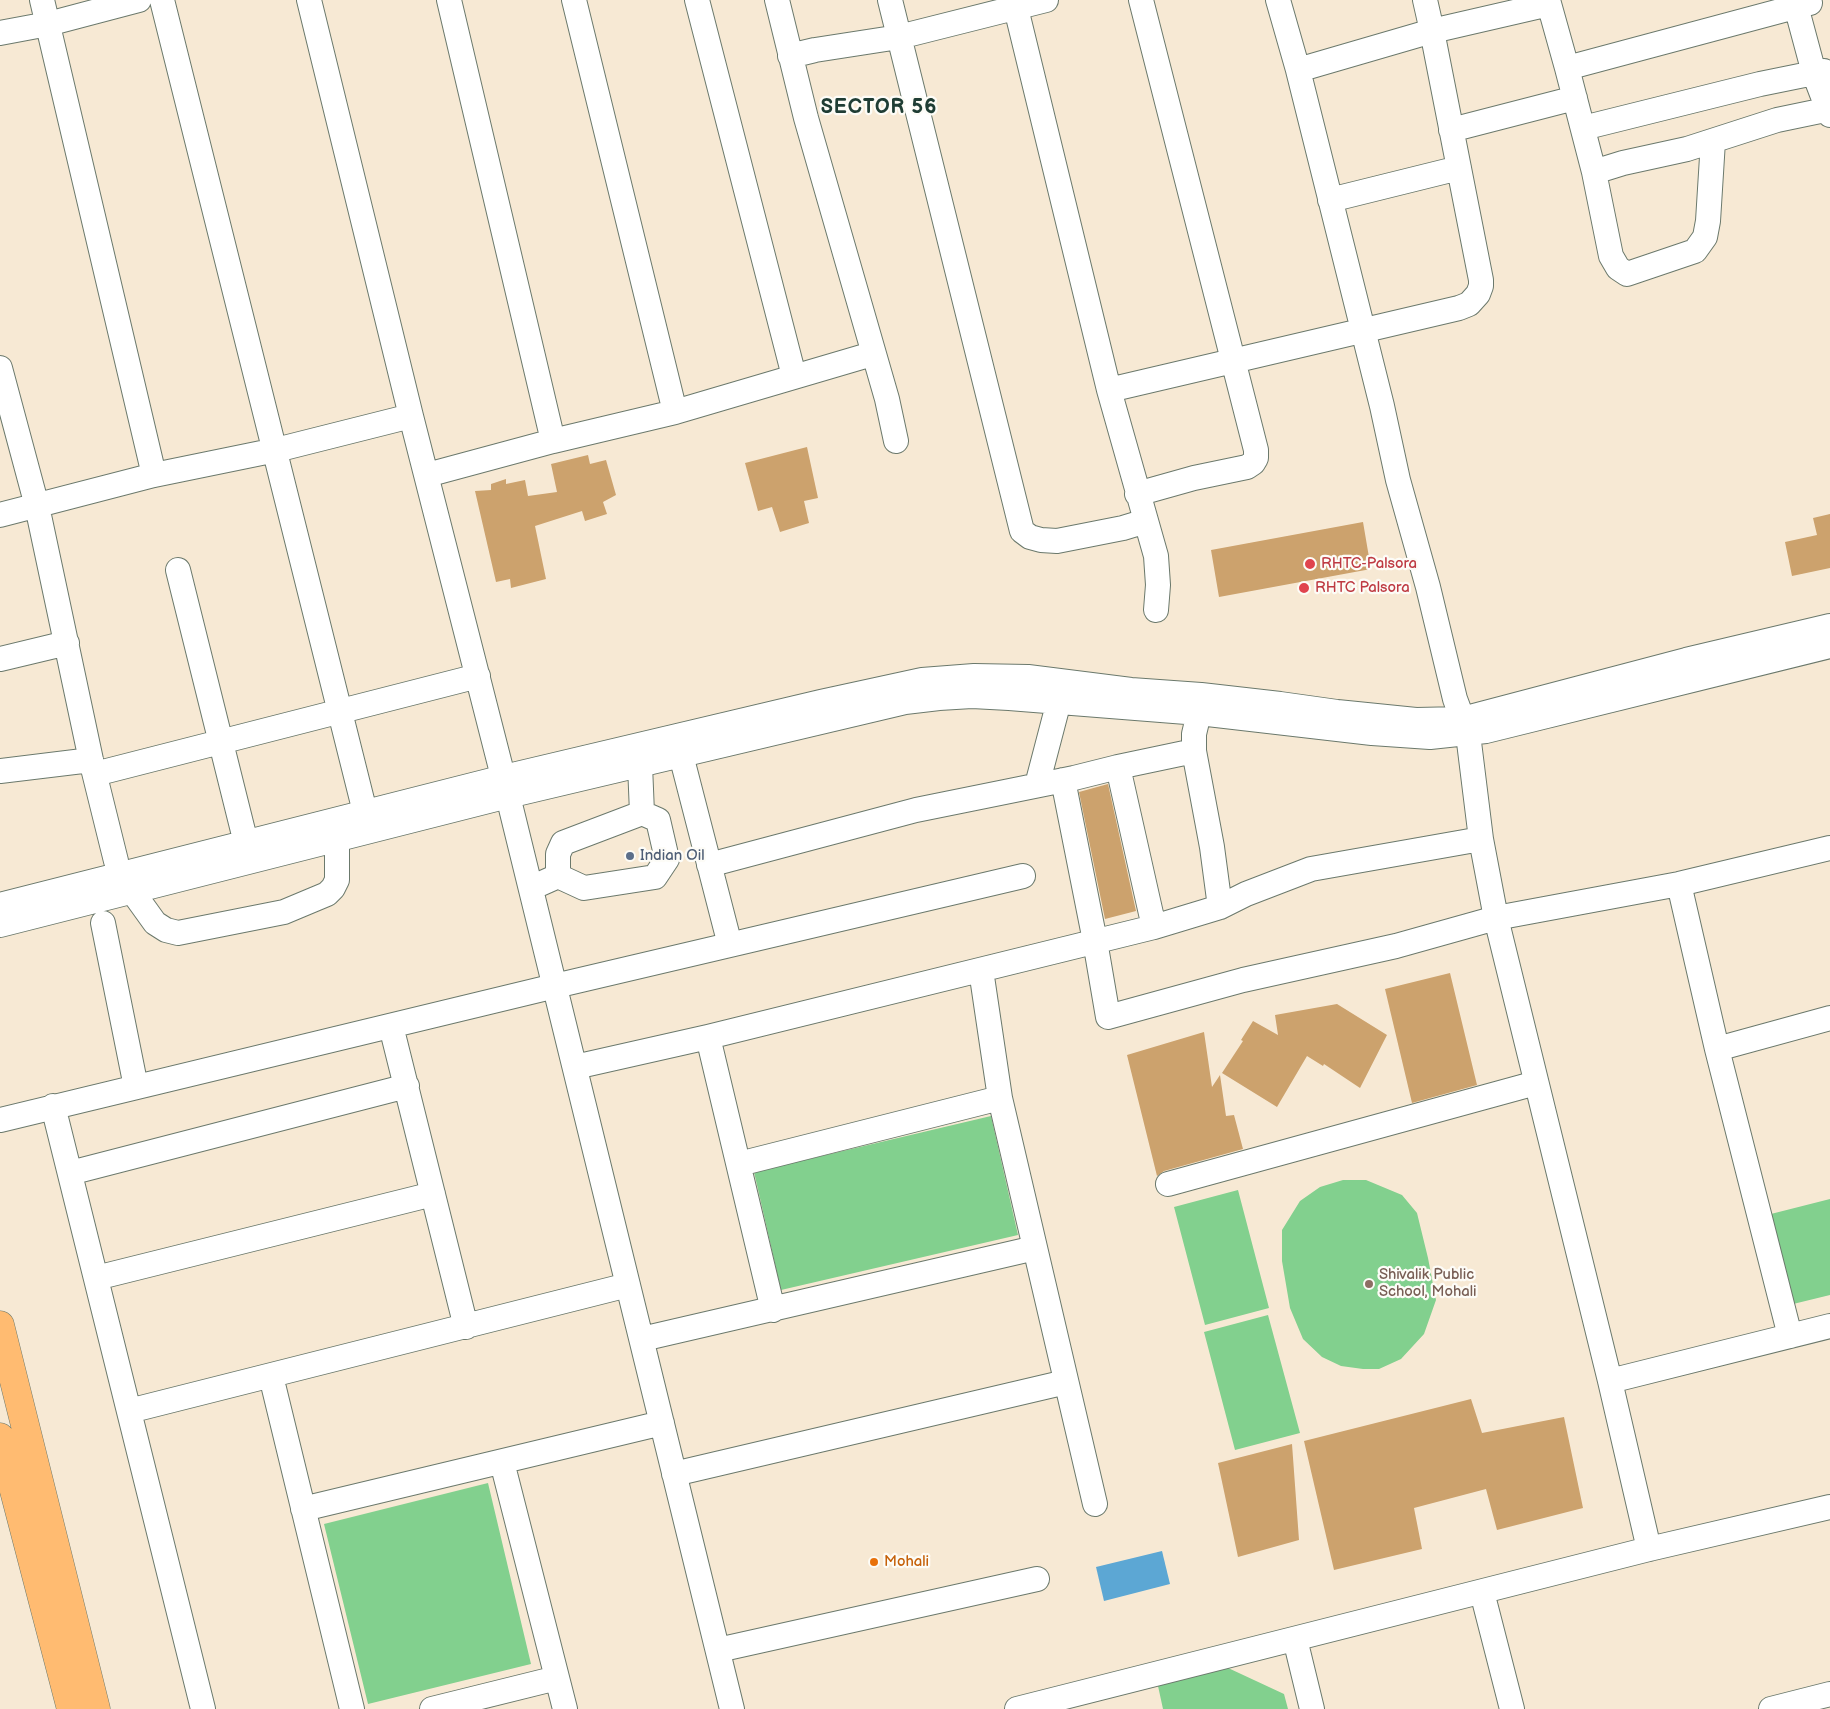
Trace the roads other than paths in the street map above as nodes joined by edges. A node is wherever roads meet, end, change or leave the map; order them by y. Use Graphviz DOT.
graph roads {
  1 [pos="42,0"];
  2 [pos="139,0"];
  3 [pos="162,0"];
  4 [pos="309,0"];
  5 [pos="449,0"];
  6 [pos="574,0"];
  7 [pos="697,0"];
  8 [pos="777,0"];
  9 [pos="890,0"];
  10 [pos="1046,0"];
  11 [pos="1141,0"];
  12 [pos="1278,0"];
  13 [pos="1425,0"];
  14 [pos="1548,2"];
  15 [pos="1015,4"];
  16 [pos="1793,5"];
  17 [pos="48,24"];
  18 [pos="1432,31"];
  19 [pos="0,33"];
  20 [pos="900,37"];
  21 [pos="790,56"];
  22 [pos="1567,68"];
  23 [pos="1298,70"];
  24 [pos="1819,72"];
  25 [pos="1575,98"];
  26 [pos="1829,111"];
  27 [pos="1583,128"];
  28 [pos="1451,130"];
  29 [pos="1713,141"];
  30 [pos="1459,168"];
  31 [pos="1594,172"];
  32 [pos="1330,200"];
  33 [pos="1362,330"];
  34 [pos="872,354"];
  35 [pos="1232,361"];
  36 [pos="0,368"];
  37 [pos="794,376"];
  38 [pos="1109,390"];
  39 [pos="675,412"];
  40 [pos="411,416"];
  41 [pos="8,426"];
  42 [pos="553,441"];
  43 [pos="896,441"];
  44 [pos="276,450"];
  45 [pos="154,474"];
  46 [pos="427,475"];
  47 [pos="1137,494"];
  48 [pos="38,506"];
  49 [pos="0,515"];
  50 [pos="1146,520"];
  51 [pos="178,570"];
  52 [pos="1156,610"];
  53 [pos="1830,626"];
  54 [pos="67,644"];
  55 [pos="1830,646"];
  56 [pos="0,659"];
  57 [pos="478,676"];
  58 [pos="1059,701"];
  59 [pos="1200,704"];
  60 [pos="340,712"];
  61 [pos="1465,727"];
  62 [pos="221,741"];
  63 [pos="1194,751"];
  64 [pos="681,755"];
  65 [pos="640,765"];
  66 [pos="93,767"];
  67 [pos="1118,767"];
  68 [pos="0,771"];
  69 [pos="1063,780"];
  70 [pos="1037,785"];
  71 [pos="506,786"];
  72 [pos="365,812"];
  73 [pos="642,814"];
  74 [pos="336,839"];
  75 [pos="1481,839"];
  76 [pos="246,842"];
  77 [pos="1830,848"];
  78 [pos="116,861"];
  79 [pos="709,865"];
  80 [pos="558,876"];
  81 [pos="1023,876"];
  82 [pos="1679,884"];
  83 [pos="531,888"];
  84 [pos="132,891"];
  85 [pos="0,905"];
  86 [pos="1220,907"];
  87 [pos="1496,918"];
  88 [pos="103,923"];
  89 [pos="0,925"];
  90 [pos="1154,927"];
  91 [pos="1095,940"];
  92 [pos="730,945"];
  93 [pos="981,970"];
  94 [pos="555,986"];
  95 [pos="1830,1018"];
  96 [pos="392,1026"];
  97 [pos="708,1037"];
  98 [pos="1718,1049"];
  99 [pos="575,1067"];
  100 [pos="1536,1083"];
  101 [pos="406,1086"];
  102 [pos="136,1087"];
  103 [pos="1000,1098"];
  104 [pos="53,1106"];
  105 [pos="0,1120"];
  106 [pos="739,1164"];
  107 [pos="70,1173"];
  108 [pos="1168,1184"];
  109 [pos="433,1194"];
  110 [pos="1035,1248"];
  111 [pos="96,1278"];
  112 [pos="628,1285"];
  113 [pos="773,1310"];
  114 [pos="0,1325"];
  115 [pos="1830,1326"];
  116 [pos="466,1327"];
  117 [pos="1790,1336"];
  118 [pos="642,1340"];
  119 [pos="271,1376"];
  120 [pos="1610,1381"];
  121 [pos="1066,1382"];
  122 [pos="129,1412"];
  123 [pos="662,1422"];
  124 [pos="0,1437"];
  125 [pos="502,1462"];
  126 [pos="674,1474"];
  127 [pos="1095,1504"];
  128 [pos="1830,1507"];
  129 [pos="303,1509"];
  130 [pos="1649,1549"];
  131 [pos="1036,1579"];
  132 [pos="1482,1592"];
  133 [pos="1295,1639"];
  134 [pos="718,1650"];
  135 [pos="557,1678"];
  136 [pos="1830,1694"];
  137 [pos="71,1709"];
  138 [pos="96,1709"];
  139 [pos="204,1709"];
  140 [pos="352,1709"];
  141 [pos="432,1709"];
  142 [pos="565,1709"];
  143 [pos="732,1709"];
  144 [pos="1017,1709"];
  145 [pos="1312,1709"];
  146 [pos="1512,1709"];
  147 [pos="1771,1709"];
  1 -- 17 [label="street"];
  2 -- 17 [label="street"];
  3 -- 44 [label="street"];
  4 -- 40 [label="street"];
  5 -- 42 [label="street"];
  6 -- 39 [label="street"];
  7 -- 37 [label="street"];
  8 -- 21 [label="street"];
  9 -- 20 [label="street"];
  10 -- 15 [label="street"];
  11 -- 35 [label="street"];
  12 -- 23 [label="street"];
  13 -- 18 [label="street"];
  14 -- 18 [label="street"];
  14 -- 22 [label="street"];
  15 -- 20 [label="street"];
  15 -- 38 [label="street"];
  16 -- 22 [label="street"];
  16 -- 24 [label="street"];
  17 -- 19 [label="street"];
  17 -- 45 [label="street"];
  18 -- 23 [label="street"];
  18 -- 28 [label="street"];
  20 -- 21 [label="street"];
  20 -- 50 [label="street"];
  21 -- 34 [label="street"];
  22 -- 25 [label="street"];
  23 -- 32 [label="street"];
  24 -- 26 [label="street"];
  24 -- 27 [label="street"];
  25 -- 27 [label="street"];
  25 -- 28 [label="street"];
  26 -- 29 [label="street"];
  27 -- 31 [label="street"];
  28 -- 30 [label="street"];
  29 -- 31 [label="street"];
  29 -- 31 [label="street"];
  30 -- 32 [label="street"];
  30 -- 33 [label="street"];
  32 -- 33 [label="street"];
  33 -- 35 [label="street"];
  33 -- 61 [label="street"];
  34 -- 37 [label="street"];
  34 -- 43 [label="street"];
  35 -- 38 [label="street"];
  35 -- 47 [label="street"];
  36 -- 41 [label="street"];
  37 -- 39 [label="street"];
  38 -- 47 [label="street"];
  39 -- 42 [label="street"];
  40 -- 44 [label="street"];
  40 -- 46 [label="street"];
  41 -- 48 [label="street"];
  42 -- 46 [label="street"];
  44 -- 45 [label="street"];
  44 -- 60 [label="street"];
  45 -- 48 [label="street"];
  46 -- 57 [label="street"];
  47 -- 50 [label="street"];
  48 -- 49 [label="street"];
  48 -- 54 [label="street"];
  50 -- 52 [label="street"];
  51 -- 62 [label="street"];
  53 -- 61 [label="street"];
  54 -- 56 [label="street"];
  54 -- 66 [label="street"];
  55 -- 61 [label="street"];
  57 -- 60 [label="street"];
  57 -- 71 [label="street"];
  58 -- 59 [label="street"];
  58 -- 64 [label="street"];
  58 -- 70 [label="street"];
  59 -- 61 [label="street"];
  59 -- 63 [label="street"];
  59 -- 71 [label="street"];
  60 -- 62 [label="street"];
  60 -- 72 [label="street"];
  61 -- 75 [label="street"];
  62 -- 66 [label="street"];
  62 -- 76 [label="street"];
  63 -- 67 [label="street"];
  63 -- 86 [label="street"];
  64 -- 65 [label="street"];
  64 -- 79 [label="street"];
  65 -- 71 [label="street"];
  65 -- 73 [label="street"];
  66 -- 68 [label="street"];
  66 -- 78 [label="street"];
  67 -- 69 [label="street"];
  67 -- 90 [label="street"];
  69 -- 70 [label="street"];
  69 -- 91 [label="street"];
  70 -- 79 [label="street"];
  71 -- 72 [label="street"];
  71 -- 74 [label="street"];
  71 -- 83 [label="street"];
  72 -- 76 [label="street"];
  73 -- 80 [label="street"];
  73 -- 80 [label="street"];
  74 -- 84 [label="street"];
  74 -- 84 [label="street"];
  75 -- 86 [label="street"];
  75 -- 87 [label="street"];
  76 -- 85 [label="street"];
  77 -- 82 [label="street"];
  79 -- 92 [label="street"];
  80 -- 83 [label="street"];
  81 -- 92 [label="street"];
  82 -- 87 [label="street"];
  82 -- 98 [label="street"];
  83 -- 94 [label="street"];
  84 -- 89 [label="street"];
  86 -- 90 [label="street"];
  87 -- 91 [label="street"];
  87 -- 100 [label="street"];
  88 -- 102 [label="street"];
  90 -- 91 [label="street"];
  91 -- 93 [label="street"];
  92 -- 94 [label="street"];
  93 -- 97 [label="street"];
  93 -- 103 [label="street"];
  94 -- 96 [label="street"];
  94 -- 99 [label="street"];
  95 -- 98 [label="street"];
  96 -- 101 [label="street"];
  96 -- 102 [label="street"];
  97 -- 99 [label="street"];
  97 -- 106 [label="street"];
  98 -- 117 [label="street"];
  99 -- 112 [label="street"];
  100 -- 108 [label="street"];
  100 -- 120 [label="street"];
  101 -- 107 [label="street"];
  101 -- 109 [label="street"];
  102 -- 104 [label="street"];
  103 -- 106 [label="street"];
  103 -- 110 [label="street"];
  104 -- 105 [label="street"];
  104 -- 107 [label="street"];
  106 -- 113 [label="street"];
  107 -- 111 [label="street"];
  109 -- 111 [label="street"];
  109 -- 116 [label="street"];
  110 -- 113 [label="street"];
  110 -- 121 [label="street"];
  111 -- 122 [label="street"];
  112 -- 116 [label="street"];
  112 -- 118 [label="street"];
  113 -- 118 [label="street"];
  114 -- 138 [label="highway"];
  115 -- 117 [label="street"];
  116 -- 119 [label="street"];
  117 -- 120 [label="street"];
  118 -- 123 [label="street"];
  119 -- 122 [label="street"];
  119 -- 129 [label="street"];
  120 -- 130 [label="street"];
  121 -- 126 [label="street"];
  121 -- 127 [label="street"];
  122 -- 139 [label="street"];
  123 -- 125 [label="street"];
  123 -- 126 [label="street"];
  124 -- 137 [label="highway"];
  125 -- 129 [label="street"];
  125 -- 135 [label="street"];
  126 -- 134 [label="street"];
  128 -- 130 [label="street"];
  129 -- 140 [label="street"];
  130 -- 132 [label="street"];
  131 -- 134 [label="street"];
  132 -- 133 [label="street"];
  132 -- 146 [label="street"];
  133 -- 144 [label="street"];
  133 -- 145 [label="street"];
  134 -- 143 [label="street"];
  135 -- 141 [label="street"];
  135 -- 142 [label="street"];
  136 -- 147 [label="street"];
}
